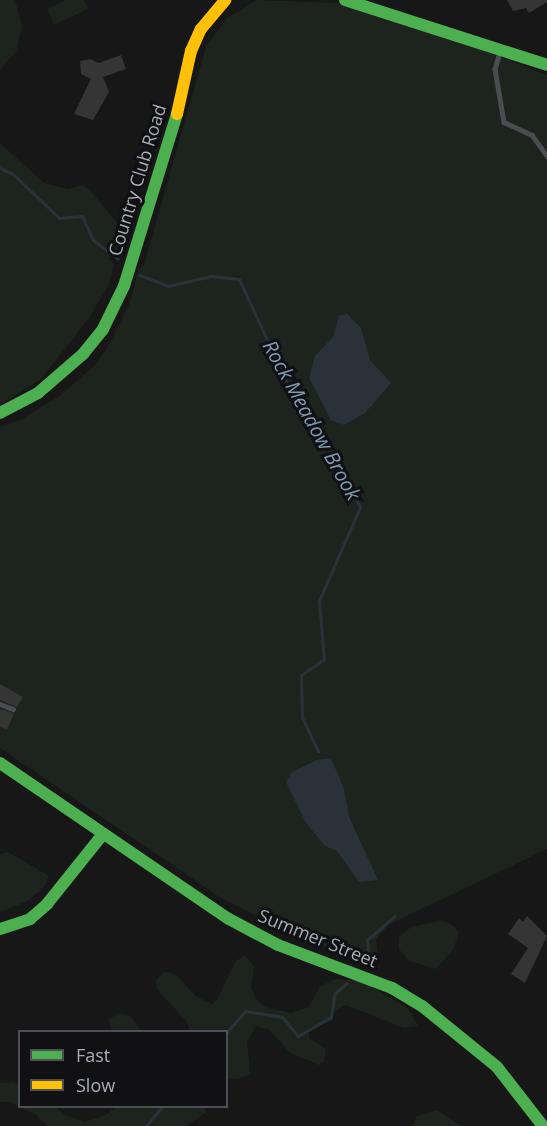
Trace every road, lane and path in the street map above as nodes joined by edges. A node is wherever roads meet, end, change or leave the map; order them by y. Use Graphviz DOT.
graph roads {
  1 [pos="225,0"];
  2 [pos="345,0"];
  3 [pos="501,50"];
  4 [pos="547,65"];
  5 [pos="547,156"];
  6 [pos="0,413"];
  7 [pos="0,704"];
  8 [pos="13,709"];
  9 [pos="0,764"];
  10 [pos="103,834"];
  11 [pos="0,929"];
  12 [pos="543,1126"];
  1 -- 6 [label="street, Country Club Road"];
  2 -- 3 [label="street"];
  3 -- 4 [label="street"];
  3 -- 5 [label="lane"];
  7 -- 8 [label="lane"];
  9 -- 10 [label="street, Summer Street"];
  10 -- 11 [label="street"];
  10 -- 12 [label="street, Summer Street"];
}
